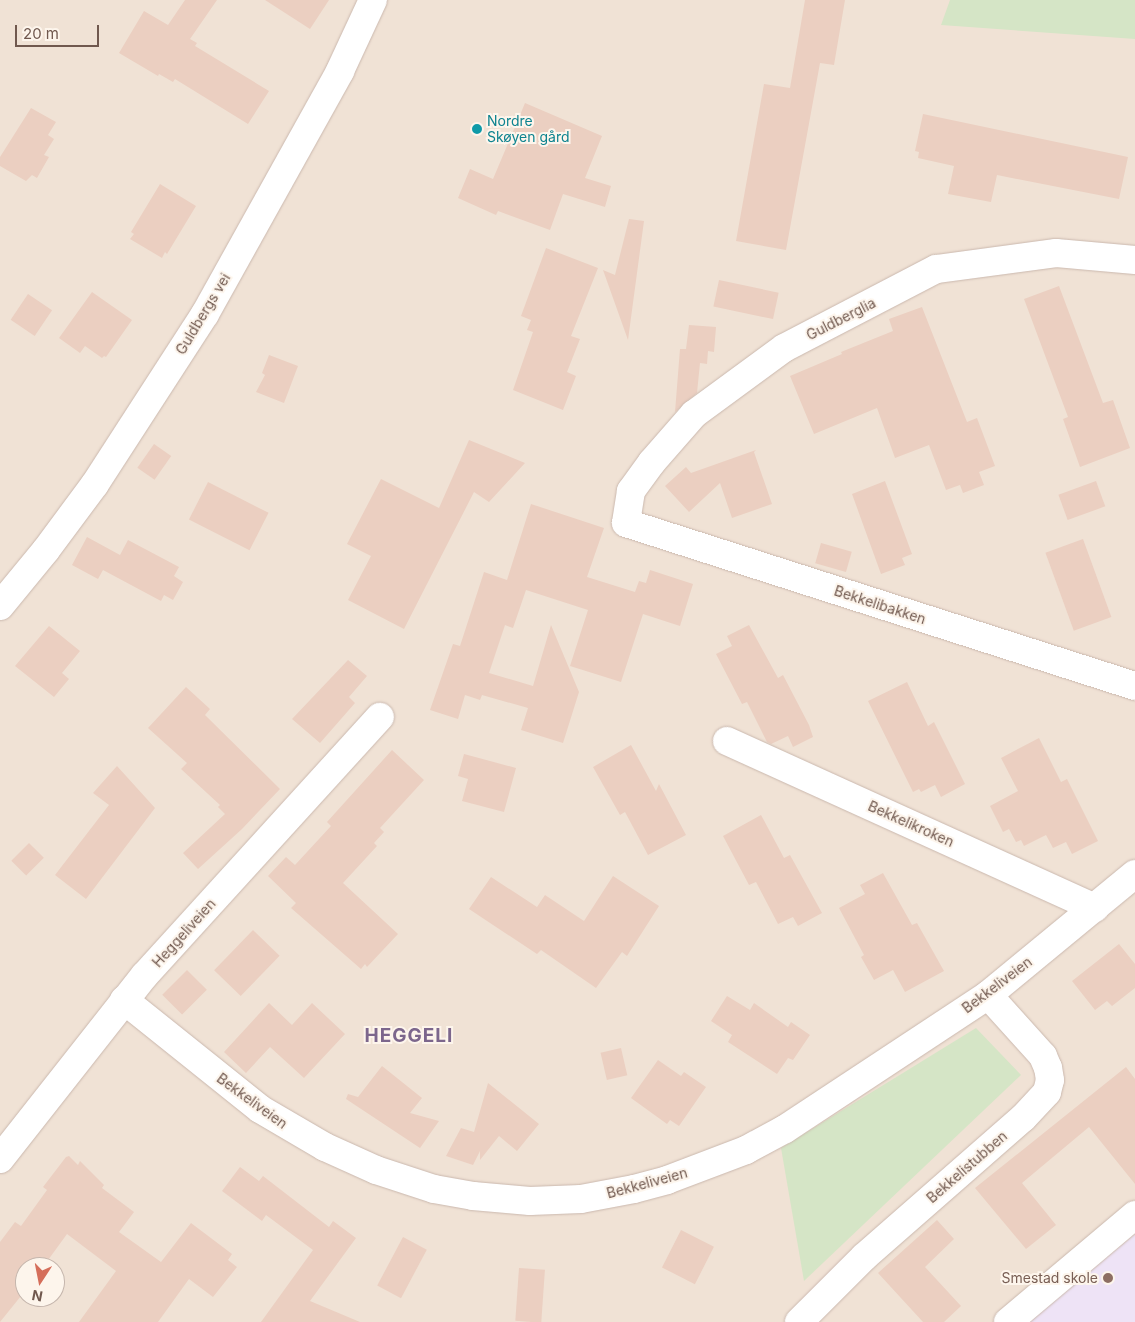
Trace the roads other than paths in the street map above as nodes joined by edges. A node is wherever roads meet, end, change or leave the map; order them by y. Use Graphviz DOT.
graph roads {
  1 [pos="373,0"];
  2 [pos="1135,260"];
  3 [pos="626,523"];
  4 [pos="0,606"];
  5 [pos="1135,686"];
  6 [pos="380,717"];
  7 [pos="727,741"];
  8 [pos="1135,874"];
  9 [pos="1095,908"];
  10 [pos="988,995"];
  11 [pos="124,1000"];
  12 [pos="0,1159"];
  13 [pos="1135,1215"];
  14 [pos="799,1322"];
  15 [pos="1008,1322"];
  1 -- 4 [label="street, Guldbergs vei"];
  2 -- 3 [label="street, Guldberglia"];
  3 -- 5 [label="street, Bekkelibakken"];
  6 -- 11 [label="street, Heggeliveien"];
  7 -- 9 [label="street, Bekkelikroken"];
  8 -- 9 [label="street, Bekkeliveien"];
  9 -- 10 [label="street, Bekkeliveien"];
  10 -- 11 [label="street, Bekkeliveien"];
  10 -- 14 [label="street, Bekkelistubben"];
  11 -- 12 [label="street, Heggeliveien"];
  13 -- 15 [label="street"];
}
